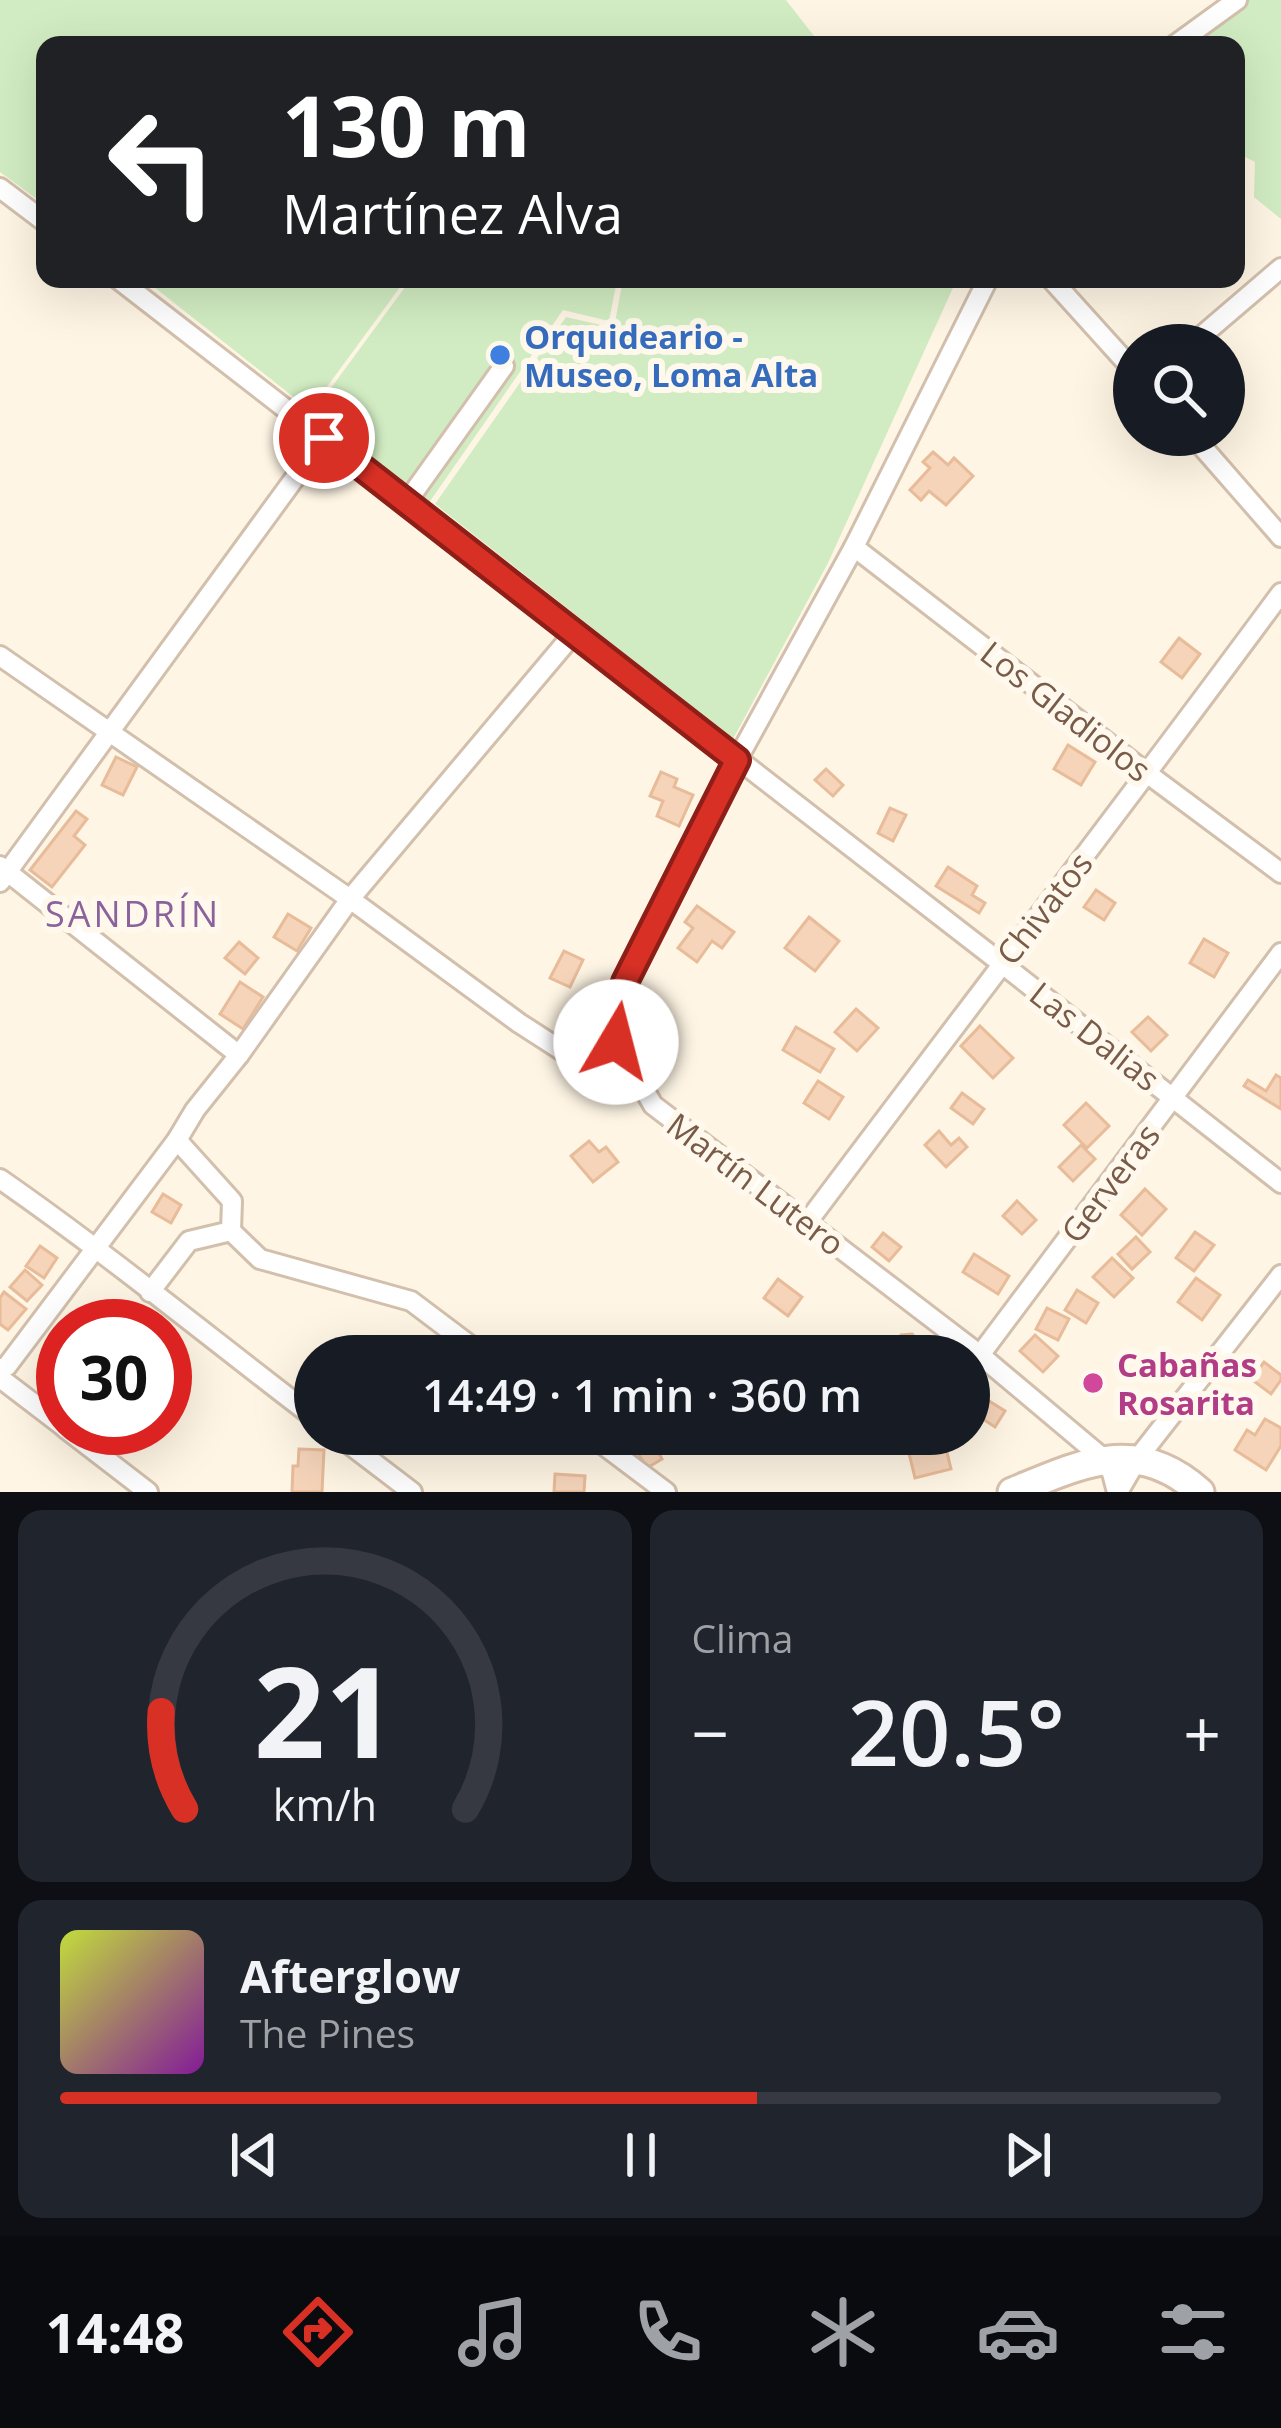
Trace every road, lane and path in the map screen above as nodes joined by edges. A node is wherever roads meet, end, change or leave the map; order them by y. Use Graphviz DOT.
graph roads {
  1 [pos="1237,0"];
  2 [pos="1187,36"];
  3 [pos="0,188"];
  4 [pos="36,216"];
  5 [pos="1281,268"];
  6 [pos="130,288"];
  7 [pos="984,288"];
  8 [pos="1059,288"];
  9 [pos="1216,324"];
  10 [pos="1113,348"];
  11 [pos="504,366"];
  12 [pos="324,438"];
  13 [pos="1210,456"];
  14 [pos="406,503"];
  15 [pos="1281,537"];
  16 [pos="854,547"];
  17 [pos="1281,593"];
  18 [pos="574,633"];
  19 [pos="0,656"];
  20 [pos="110,733"];
  21 [pos="737,760"];
  22 [pos="1148,774"];
  23 [pos="3,873"];
  24 [pos="1281,873"];
  25 [pos="350,899"];
  26 [pos="1281,953"];
  27 [pos="1001,963"];
  28 [pos="239,1055"];
  29 [pos="640,1084"];
  30 [pos="1174,1098"];
  31 [pos="177,1140"];
  32 [pos="0,1179"];
  33 [pos="1281,1183"];
  34 [pos="806,1224"];
  35 [pos="230,1231"];
  36 [pos="97,1247"];
  37 [pos="1281,1275"];
  38 [pos="150,1292"];
  39 [pos="456,1335"];
  40 [pos="953,1335"];
  41 [pos="990,1342"];
  42 [pos="990,1363"];
  43 [pos="0,1373"];
  44 [pos="294,1402"];
  45 [pos="36,1403"];
  46 [pos="100,1455"];
  47 [pos="364,1455"];
  48 [pos="617,1455"];
  49 [pos="1138,1458"];
  50 [pos="1105,1460"];
  51 [pos="148,1492"];
  52 [pos="412,1492"];
  53 [pos="666,1492"];
  54 [pos="1012,1492"];
  55 [pos="1117,1492"];
  56 [pos="1200,1492"];
  1 -- 2 [label="street"];
  3 -- 4 [label="street"];
  5 -- 9 [label="street"];
  6 -- 12 [label="street, Las Dalias"];
  7 -- 16 [label="street, Martín Lutero"];
  8 -- 10 [label="street"];
  11 -- 14 [label="street"];
  12 -- 14 [label="street, Las Dalias"];
  12 -- 20 [label="street"];
  13 -- 15 [label="street"];
  14 -- 18 [label="street, Las Dalias"];
  16 -- 21 [label="street, Martín Lutero"];
  16 -- 22 [label="street, Los Gladiolos"];
  17 -- 22 [label="street, Chivatos"];
  18 -- 21 [label="street, Las Dalias"];
  18 -- 25 [label="street"];
  19 -- 20 [label="street"];
  20 -- 23 [label="street"];
  20 -- 25 [label="street"];
  21 -- 27 [label="street, Las Dalias"];
  21 -- 29 [label="street, Martín Lutero"];
  22 -- 24 [label="street, Los Gladiolos"];
  22 -- 27 [label="street, Chivatos"];
  23 -- 28 [label="street"];
  25 -- 28 [label="street"];
  25 -- 29 [label="street"];
  26 -- 30 [label="street, Gerveras"];
  27 -- 30 [label="street, Las Dalias"];
  27 -- 34 [label="street, Chivatos"];
  28 -- 31 [label="street"];
  29 -- 34 [label="street, Martín Lutero"];
  30 -- 33 [label="street, Las Dalias"];
  30 -- 41 [label="street, Gerveras"];
  31 -- 35 [label="street"];
  31 -- 36 [label="street"];
  32 -- 36 [label="street"];
  34 -- 40 [label="street, Martín Lutero"];
  35 -- 38 [label="street"];
  35 -- 39 [label="street"];
  36 -- 38 [label="street"];
  36 -- 43 [label="street"];
  37 -- 49 [label="street"];
  38 -- 44 [label="street"];
  42 -- 50 [label="street, Martín Lutero"];
  43 -- 45 [label="street"];
  46 -- 51 [label="street"];
  47 -- 52 [label="street"];
  48 -- 53 [label="street"];
  49 -- 50 [label="main road"];
  49 -- 55 [label="street"];
  49 -- 56 [label="main road"];
  50 -- 54 [label="main road"];
  50 -- 55 [label="street, Martín Lutero"];
}
